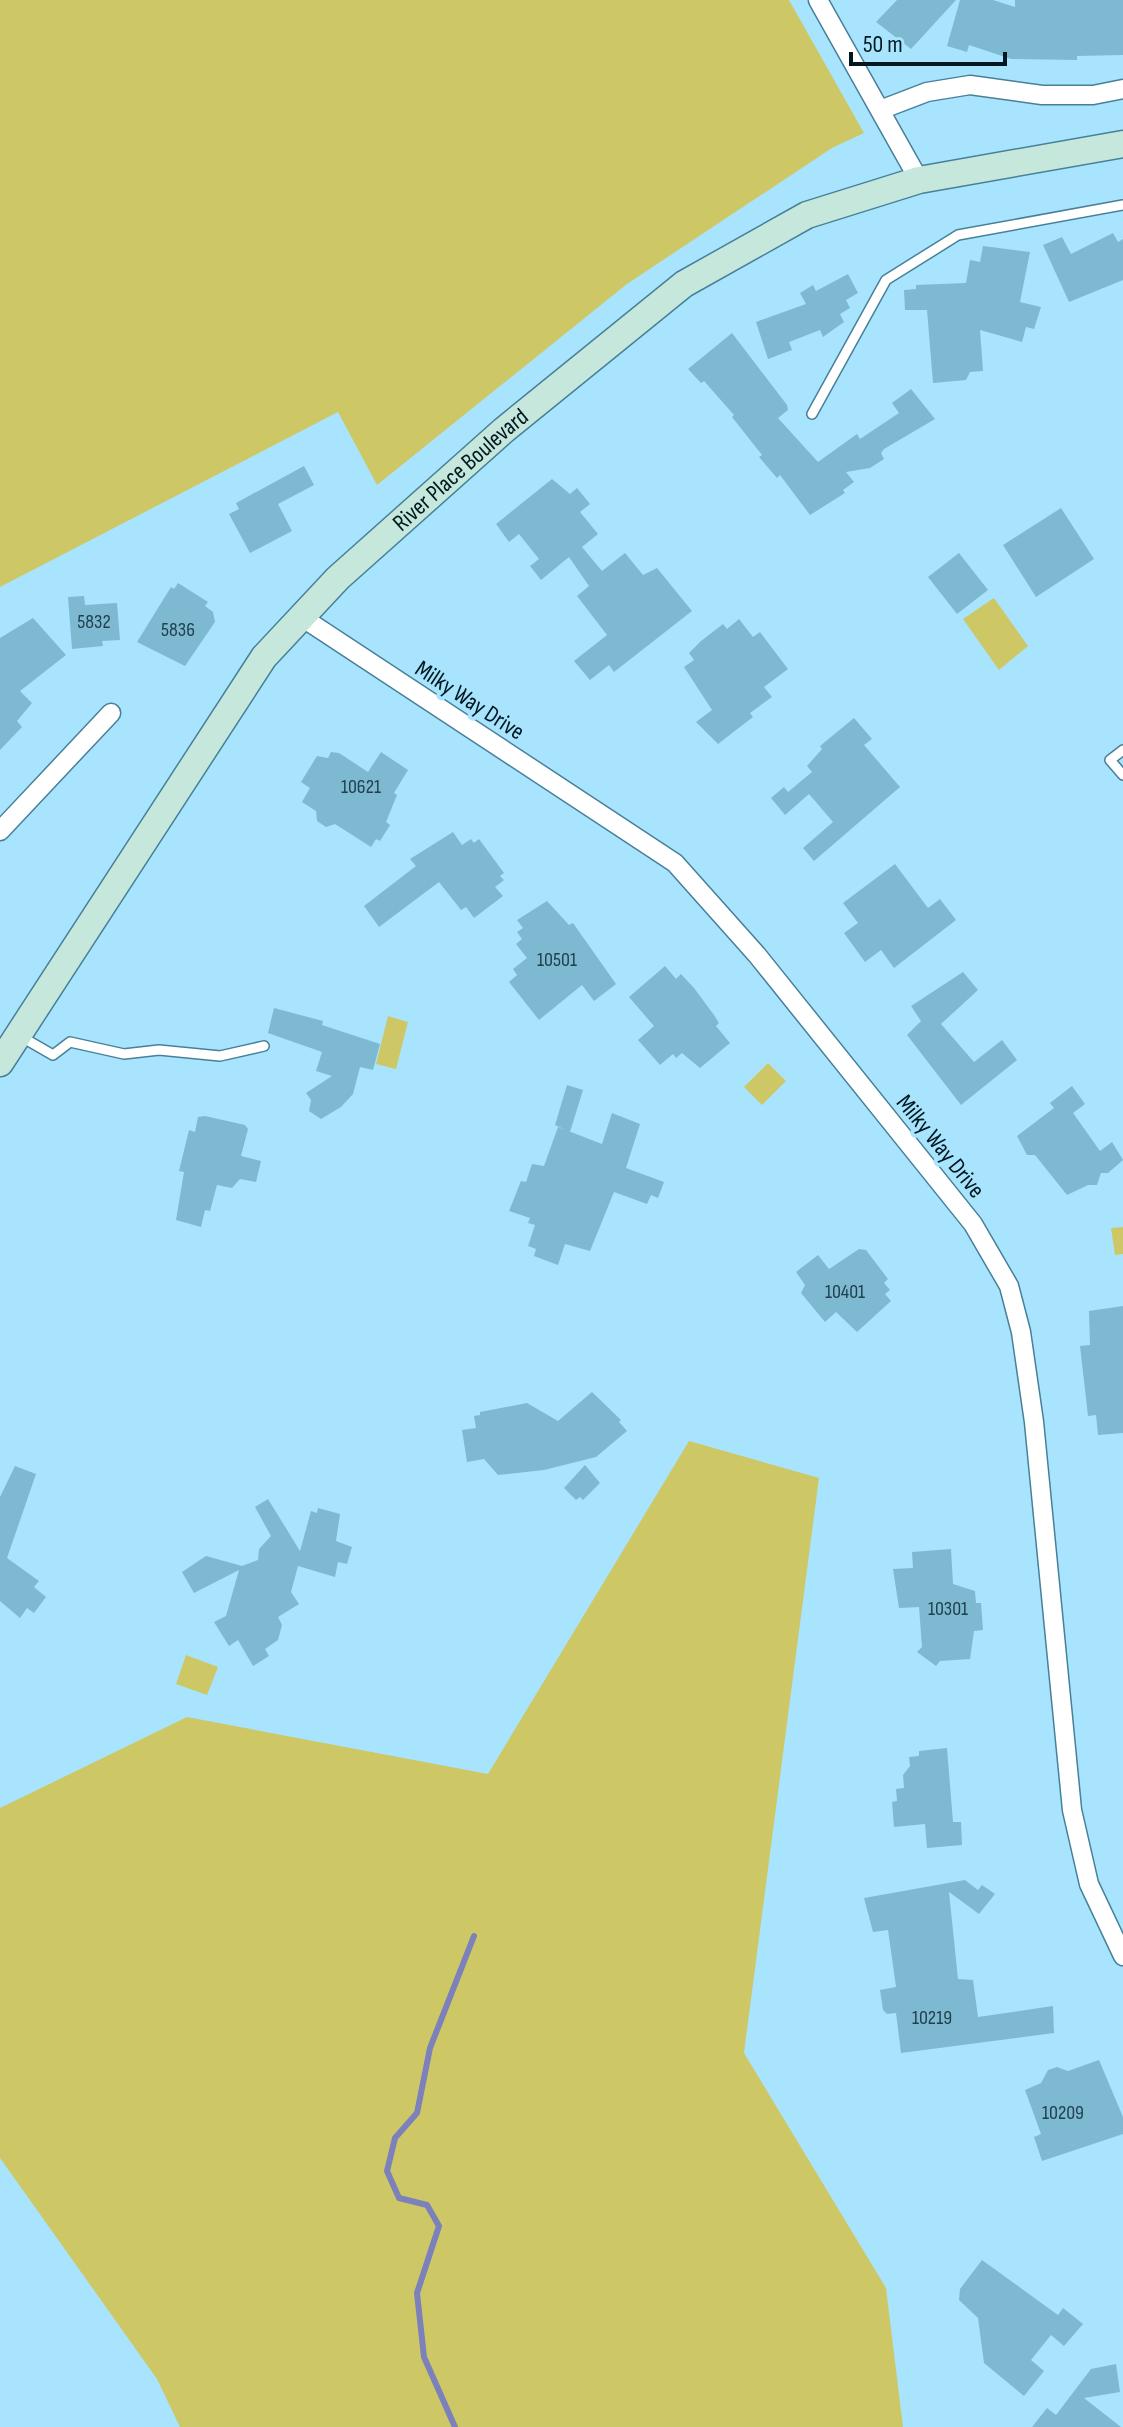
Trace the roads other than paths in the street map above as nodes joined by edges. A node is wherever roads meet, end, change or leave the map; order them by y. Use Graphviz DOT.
graph roads {
  1 [pos="818,0"];
  2 [pos="1123,89"];
  3 [pos="880,110"];
  4 [pos="1123,144"];
  5 [pos="919,180"];
  6 [pos="1123,205"];
  7 [pos="812,414"];
  8 [pos="300,616"];
  9 [pos="111,713"];
  10 [pos="1123,750"];
  11 [pos="1123,775"];
  12 [pos="0,831"];
  13 [pos="20,1036"];
  14 [pos="264,1046"];
  15 [pos="0,1063"];
  16 [pos="1123,1956"];
  1 -- 3 [label="street"];
  2 -- 3 [label="street"];
  3 -- 5 [label="street"];
  4 -- 5 [label="street, River Place Boulevard"];
  5 -- 8 [label="street, River Place Boulevard"];
  6 -- 7 [label="lane"];
  8 -- 13 [label="street, River Place Boulevard"];
  8 -- 16 [label="street, Milky Way Drive"];
  9 -- 12 [label="street"];
  10 -- 11 [label="lane"];
  13 -- 14 [label="lane"];
  13 -- 15 [label="street, River Place Boulevard"];
}
